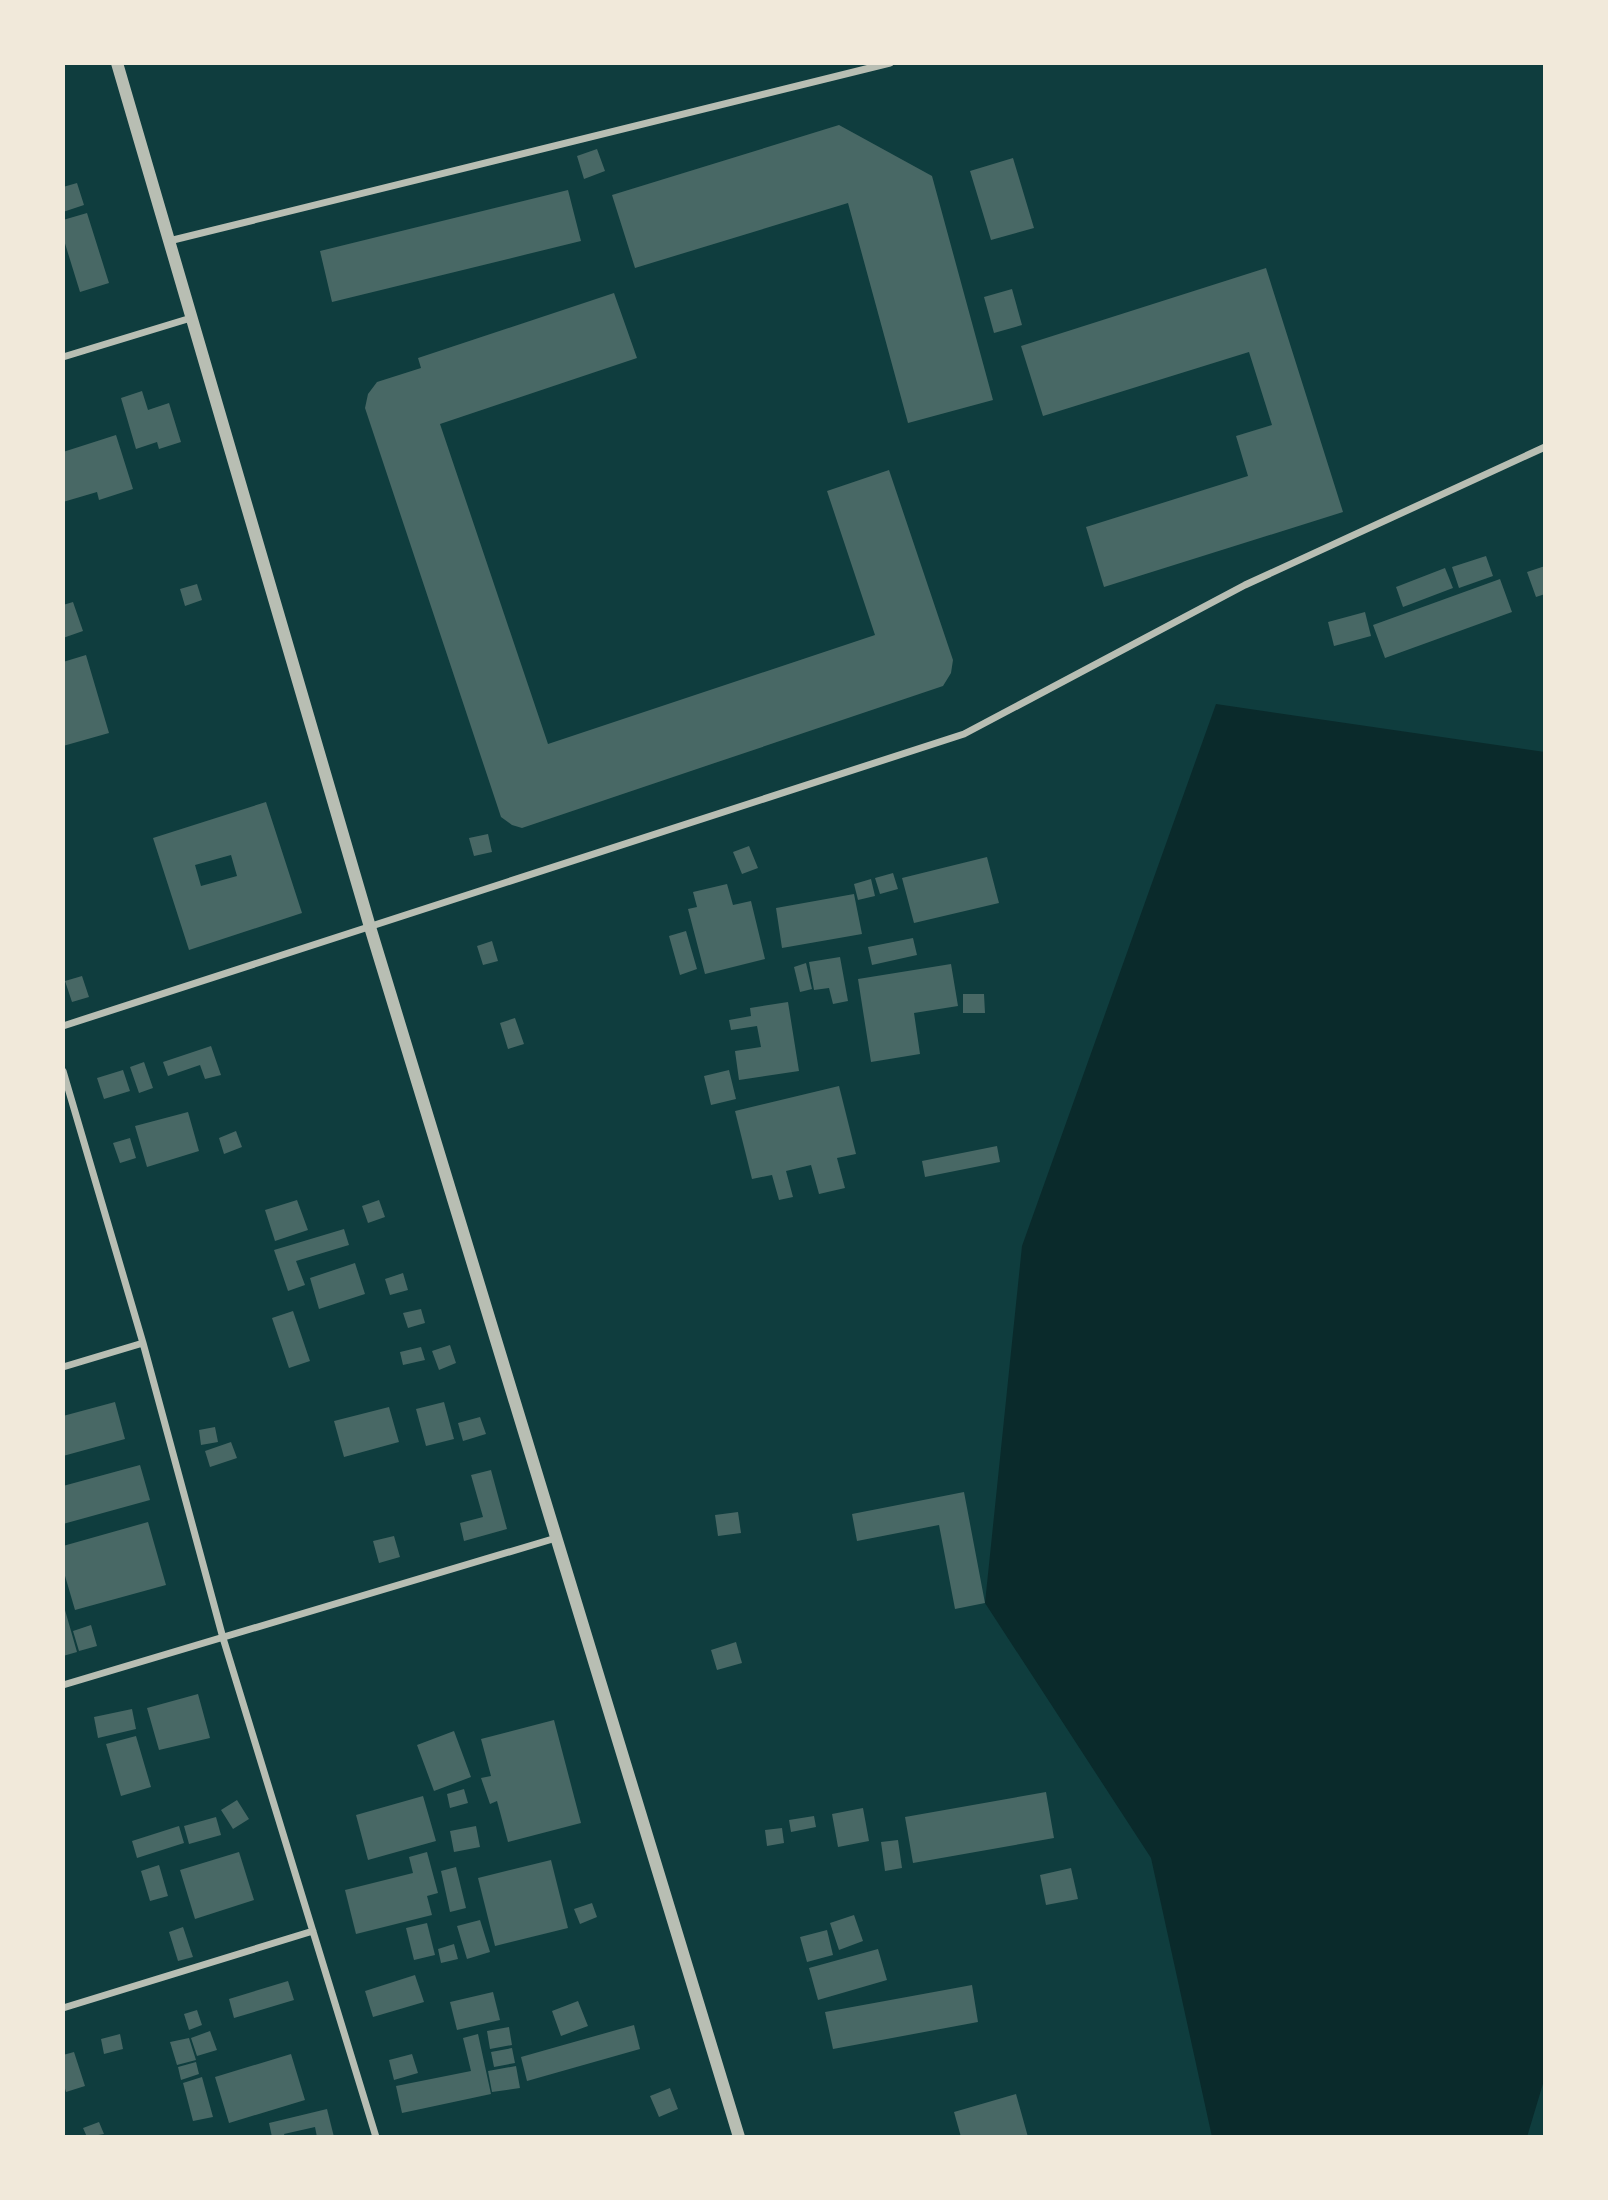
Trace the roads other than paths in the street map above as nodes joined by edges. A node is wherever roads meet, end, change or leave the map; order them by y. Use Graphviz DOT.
graph roads {
  1 [pos="117,63"];
  2 [pos="890,63"];
  3 [pos="169,241"];
  4 [pos="191,318"];
  5 [pos="63,357"];
  6 [pos="1545,447"];
  7 [pos="370,927"];
  8 [pos="63,1026"];
  9 [pos="63,1070"];
  10 [pos="143,1343"];
  11 [pos="63,1367"];
  12 [pos="556,1538"];
  13 [pos="223,1637"];
  14 [pos="63,1685"];
  15 [pos="313,1931"];
  16 [pos="63,2008"];
  17 [pos="376,2137"];
  18 [pos="739,2137"];
  1 -- 3 [label="street"];
  2 -- 3 [label="street"];
  3 -- 4 [label="street"];
  4 -- 5 [label="street"];
  4 -- 7 [label="street"];
  6 -- 7 [label="street"];
  7 -- 8 [label="street"];
  7 -- 12 [label="street"];
  9 -- 10 [label="street"];
  10 -- 11 [label="street"];
  10 -- 13 [label="street"];
  12 -- 13 [label="street"];
  12 -- 18 [label="street"];
  13 -- 14 [label="street"];
  13 -- 15 [label="street"];
  15 -- 16 [label="street"];
  15 -- 17 [label="street"];
}
